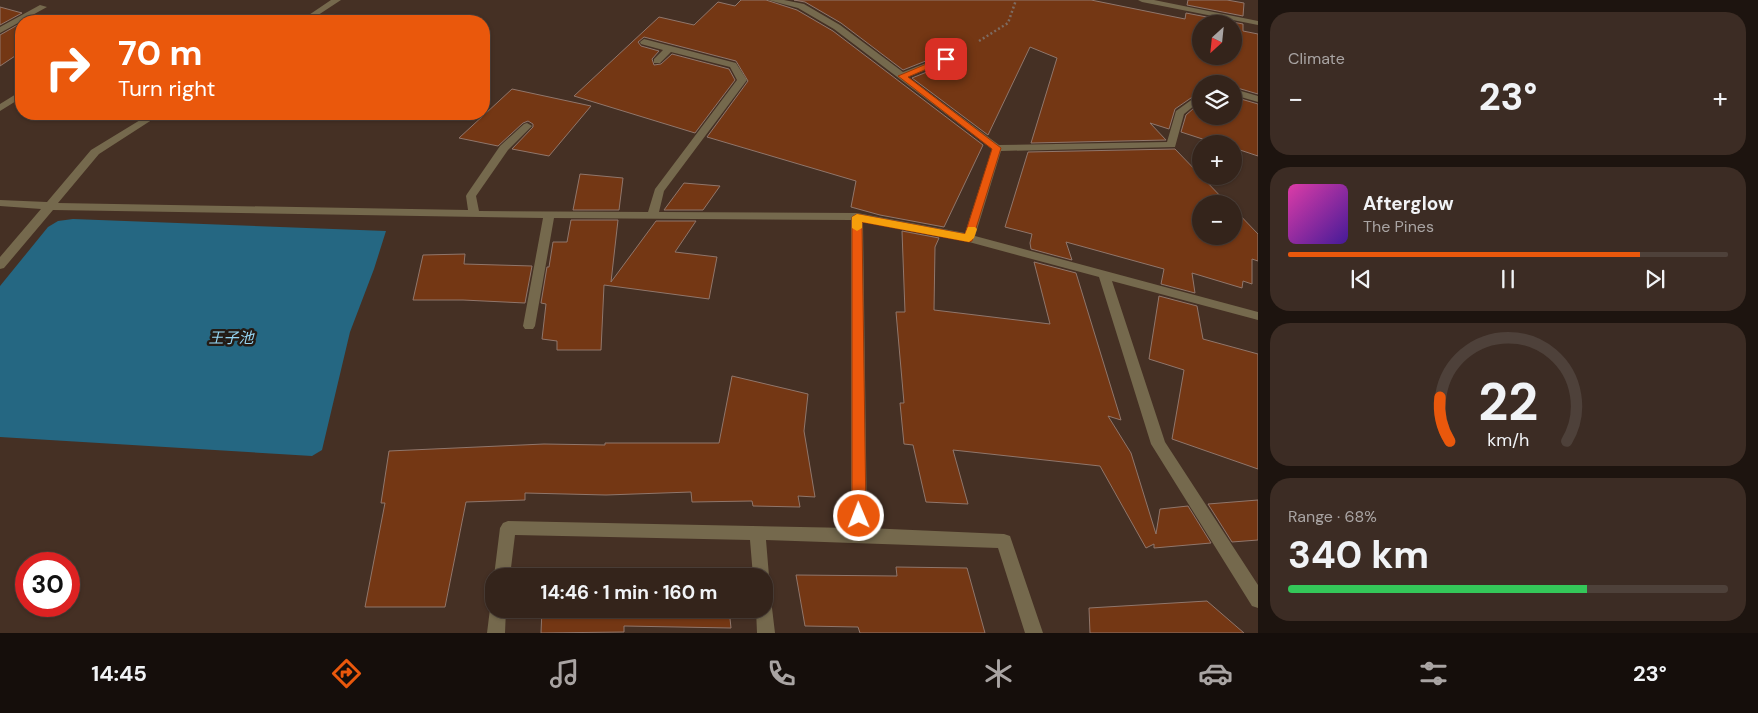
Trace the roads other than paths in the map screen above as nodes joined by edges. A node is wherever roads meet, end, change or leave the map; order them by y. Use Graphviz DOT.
graph roads {
  1 [pos="338,0"];
  2 [pos="772,0"];
  3 [pos="1142,0"];
  4 [pos="804,3"];
  5 [pos="43,7"];
  6 [pos="28,15"];
  7 [pos="314,15"];
  8 [pos="15,22"];
  9 [pos="1258,23"];
  10 [pos="0,30"];
  11 [pos="644,42"];
  12 [pos="670,49"];
  13 [pos="960,53"];
  14 [pos="657,61"];
  15 [pos="902,76"];
  16 [pos="1242,94"];
  17 [pos="15,98"];
  18 [pos="1258,99"];
  19 [pos="1192,103"];
  20 [pos="0,108"];
  21 [pos="146,120"];
  22 [pos="528,126"];
  23 [pos="997,148"];
  24 [pos="0,203"];
  25 [pos="48,206"];
  26 [pos="474,214"];
  27 [pos="550,215"];
  28 [pos="652,216"];
  29 [pos="857,217"];
  30 [pos="969,238"];
  31 [pos="0,265"];
  32 [pos="1104,274"];
  33 [pos="1258,316"];
  34 [pos="529,326"];
  35 [pos="757,533"];
  36 [pos="859,535"];
  37 [pos="503,568"];
  38 [pos="760,568"];
  39 [pos="1258,600"];
  40 [pos="497,618"];
  41 [pos="765,618"];
  42 [pos="496,633"];
  43 [pos="766,633"];
  44 [pos="1034,633"];
  1 -- 7 [label="street"];
  2 -- 4 [label="street"];
  3 -- 9 [label="street"];
  4 -- 15 [label="street"];
  5 -- 6 [label="street"];
  8 -- 10 [label="street"];
  11 -- 12 [label="street"];
  12 -- 14 [label="street"];
  12 -- 28 [label="street"];
  13 -- 15 [label="street"];
  15 -- 23 [label="street"];
  16 -- 18 [label="street"];
  17 -- 20 [label="street"];
  19 -- 23 [label="street"];
  21 -- 25 [label="street"];
  22 -- 26 [label="street"];
  23 -- 30 [label="street"];
  24 -- 25 [label="street"];
  25 -- 26 [label="street"];
  25 -- 31 [label="street"];
  26 -- 27 [label="street"];
  27 -- 28 [label="street"];
  27 -- 34 [label="street"];
  28 -- 29 [label="street"];
  29 -- 30 [label="street"];
  29 -- 36 [label="street"];
  30 -- 32 [label="street"];
  32 -- 33 [label="street"];
  32 -- 39 [label="street"];
  35 -- 36 [label="street"];
  35 -- 37 [label="street"];
  35 -- 38 [label="street"];
  36 -- 44 [label="street"];
  40 -- 42 [label="street"];
  41 -- 43 [label="street"];
}
